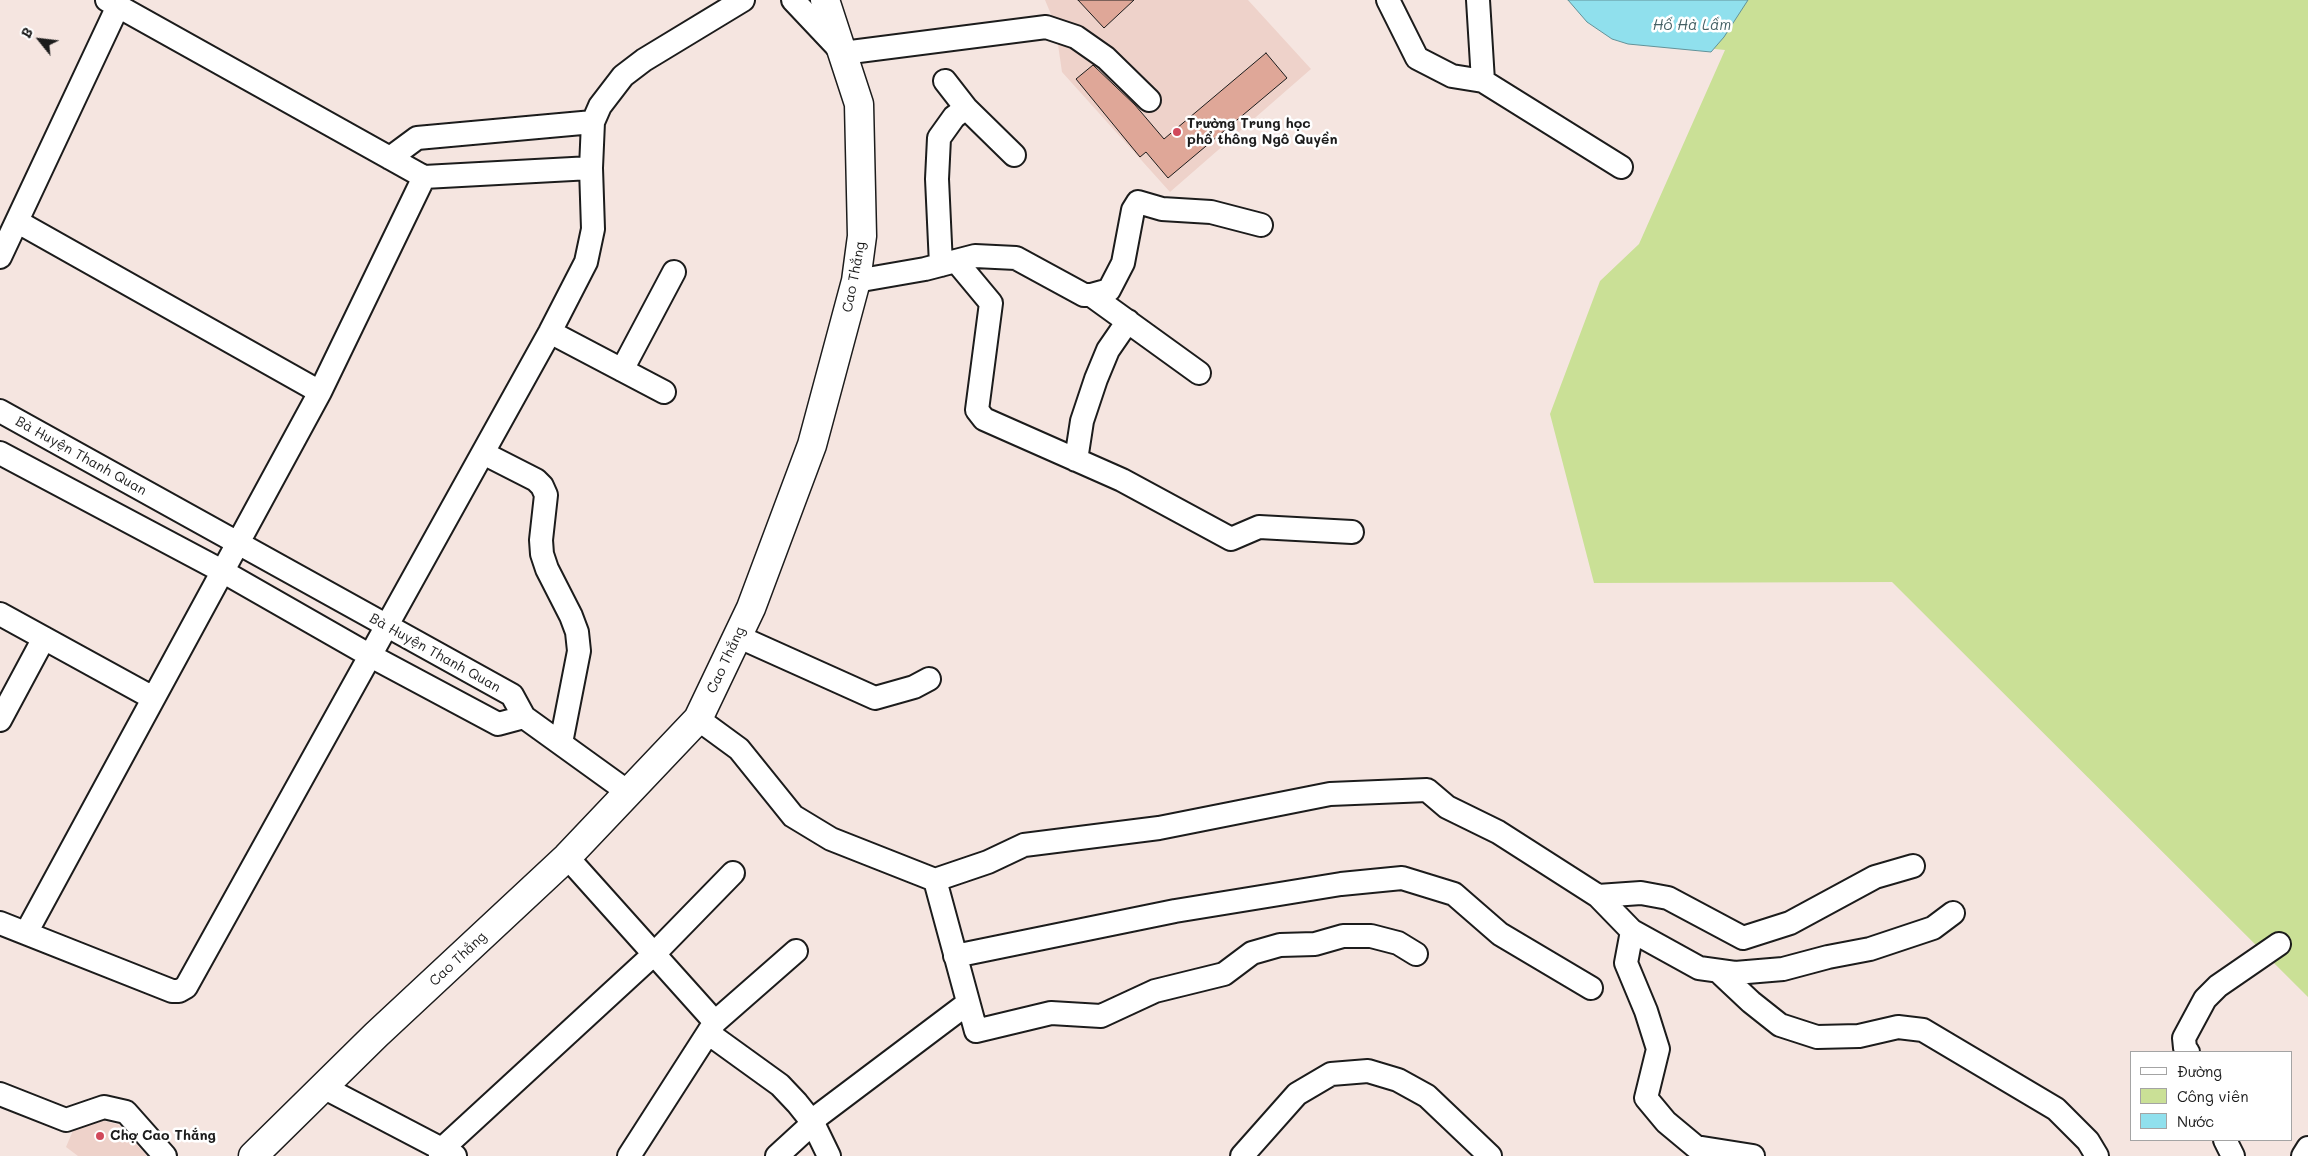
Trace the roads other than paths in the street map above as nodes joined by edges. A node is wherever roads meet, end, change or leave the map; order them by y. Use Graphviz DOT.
graph roads {
  1 [pos="743,0"];
  2 [pos="793,0"];
  3 [pos="825,0"];
  4 [pos="1388,0"];
  5 [pos="1478,0"];
  6 [pos="112,3"];
  7 [pos="843,53"];
  8 [pos="945,80"];
  9 [pos="1483,81"];
  10 [pos="1149,100"];
  11 [pos="966,108"];
  12 [pos="593,122"];
  13 [pos="1014,155"];
  14 [pos="390,158"];
  15 [pos="1621,167"];
  16 [pos="591,168"];
  17 [pos="424,178"];
  18 [pos="18,222"];
  19 [pos="1261,225"];
  20 [pos="0,258"];
  21 [pos="949,263"];
  22 [pos="674,272"];
  23 [pos="856,281"];
  24 [pos="1091,295"];
  25 [pos="1128,322"];
  26 [pos="550,332"];
  27 [pos="622,370"];
  28 [pos="1199,373"];
  29 [pos="320,392"];
  30 [pos="664,392"];
  31 [pos="0,411"];
  32 [pos="0,453"];
  33 [pos="483,453"];
  34 [pos="1076,460"];
  35 [pos="1352,532"];
  36 [pos="237,544"];
  37 [pos="222,571"];
  38 [pos="0,614"];
  39 [pos="386,626"];
  40 [pos="737,636"];
  41 [pos="44,638"];
  42 [pos="369,655"];
  43 [pos="929,679"];
  44 [pos="153,698"];
  45 [pos="524,717"];
  46 [pos="698,719"];
  47 [pos="0,720"];
  48 [pos="561,743"];
  49 [pos="628,792"];
  50 [pos="567,857"];
  51 [pos="1913,866"];
  52 [pos="733,873"];
  53 [pos="935,880"];
  54 [pos="1598,896"];
  55 [pos="1953,914"];
  56 [pos="0,923"];
  57 [pos="1632,931"];
  58 [pos="26,933"];
  59 [pos="2279,944"];
  60 [pos="796,952"];
  61 [pos="654,954"];
  62 [pos="1416,954"];
  63 [pos="955,956"];
  64 [pos="1718,971"];
  65 [pos="1591,988"];
  66 [pos="968,1002"];
  67 [pos="711,1028"];
  68 [pos="2187,1051"];
  69 [pos="325,1088"];
  70 [pos="0,1094"];
  71 [pos="813,1123"];
  72 [pos="2226,1141"];
  73 [pos="2308,1148"];
  74 [pos="446,1153"];
  75 [pos="165,1156"];
  76 [pos="254,1156"];
  77 [pos="629,1156"];
  78 [pos="777,1156"];
  79 [pos="829,1156"];
  80 [pos="1242,1156"];
  81 [pos="1490,1156"];
  82 [pos="1753,1156"];
  83 [pos="2097,1156"];
  84 [pos="2234,1156"];
  85 [pos="2302,1156"];
  1 -- 12 [label="street"];
  2 -- 7 [label="street"];
  3 -- 7 [label="main road, Cao Thắng"];
  4 -- 9 [label="street"];
  5 -- 9 [label="street"];
  6 -- 14 [label="street"];
  6 -- 18 [label="street"];
  7 -- 10 [label="street"];
  7 -- 23 [label="main road, Cao Thắng"];
  8 -- 11 [label="street"];
  9 -- 15 [label="street"];
  11 -- 13 [label="street"];
  11 -- 21 [label="street"];
  12 -- 14 [label="street"];
  12 -- 16 [label="street"];
  14 -- 17 [label="street"];
  16 -- 17 [label="street"];
  16 -- 26 [label="street"];
  17 -- 29 [label="street"];
  18 -- 20 [label="street"];
  18 -- 29 [label="street"];
  19 -- 24 [label="street"];
  21 -- 23 [label="street"];
  21 -- 24 [label="street"];
  21 -- 34 [label="street"];
  22 -- 27 [label="street"];
  23 -- 40 [label="main road, Cao Thắng"];
  24 -- 25 [label="street"];
  25 -- 28 [label="street"];
  25 -- 34 [label="street"];
  26 -- 27 [label="street"];
  26 -- 33 [label="street"];
  27 -- 30 [label="street"];
  29 -- 36 [label="street"];
  31 -- 36 [label="street, Bà Huyện Thanh Quan"];
  32 -- 37 [label="street"];
  33 -- 39 [label="street"];
  33 -- 48 [label="street"];
  34 -- 35 [label="street"];
  36 -- 37 [label="street"];
  36 -- 39 [label="street, Bà Huyện Thanh Quan"];
  37 -- 42 [label="street"];
  37 -- 44 [label="street"];
  38 -- 41 [label="street"];
  39 -- 42 [label="street"];
  39 -- 45 [label="street, Bà Huyện Thanh Quan"];
  40 -- 43 [label="street"];
  40 -- 46 [label="main road, Cao Thắng"];
  41 -- 44 [label="street"];
  41 -- 47 [label="street"];
  42 -- 45 [label="street"];
  42 -- 58 [label="street"];
  44 -- 58 [label="street"];
  45 -- 48 [label="street"];
  46 -- 49 [label="main road, Cao Thắng"];
  46 -- 53 [label="street"];
  48 -- 49 [label="street"];
  49 -- 50 [label="main road, Cao Thắng"];
  50 -- 61 [label="street"];
  50 -- 69 [label="main road, Cao Thắng"];
  51 -- 54 [label="street"];
  52 -- 61 [label="street"];
  53 -- 54 [label="street"];
  53 -- 63 [label="street"];
  54 -- 57 [label="street"];
  55 -- 64 [label="street"];
  56 -- 58 [label="street"];
  57 -- 64 [label="street"];
  57 -- 82 [label="street"];
  59 -- 68 [label="street"];
  60 -- 67 [label="street"];
  61 -- 67 [label="street"];
  61 -- 74 [label="street"];
  62 -- 66 [label="street"];
  63 -- 65 [label="street"];
  63 -- 66 [label="street"];
  64 -- 83 [label="street"];
  66 -- 71 [label="street"];
  67 -- 71 [label="street"];
  67 -- 77 [label="street"];
  69 -- 74 [label="street"];
  69 -- 76 [label="main road, Cao Thắng"];
  70 -- 75 [label="street"];
  71 -- 78 [label="street"];
  71 -- 79 [label="street"];
  72 -- 84 [label="street"];
  73 -- 85 [label="street"];
  80 -- 81 [label="street"];
}
